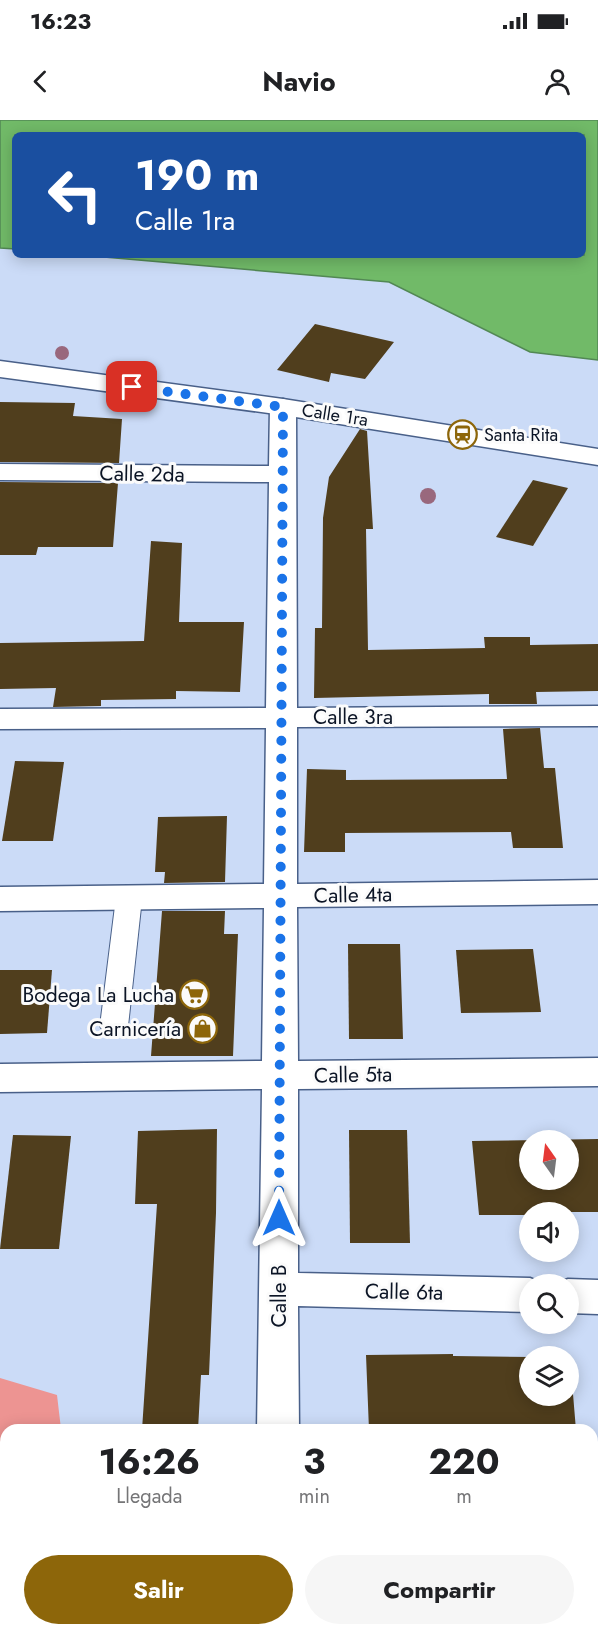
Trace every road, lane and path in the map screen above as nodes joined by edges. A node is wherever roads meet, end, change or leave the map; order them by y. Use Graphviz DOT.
graph roads {
  1 [pos="0,369"];
  2 [pos="283,407"];
  3 [pos="598,457"];
  4 [pos="0,472"];
  5 [pos="283,474"];
  6 [pos="598,717"];
  7 [pos="282,718"];
  8 [pos="0,719"];
  9 [pos="598,892"];
  10 [pos="281,896"];
  11 [pos="129,898"];
  12 [pos="0,899"];
  13 [pos="114,1026"];
  14 [pos="598,1072"];
  15 [pos="280,1076"];
  16 [pos="0,1078"];
  17 [pos="279,1289"];
  18 [pos="519,1295"];
  19 [pos="579,1296"];
  20 [pos="598,1297"];
  21 [pos="278,1424"];
  1 -- 2 [label="street, Calle 1ra"];
  2 -- 3 [label="street, Calle 1ra"];
  2 -- 5 [label="street, Calle B"];
  4 -- 5 [label="street, Calle 2da"];
  5 -- 7 [label="street, Calle B"];
  6 -- 7 [label="street, Calle 3ra"];
  7 -- 8 [label="street, Calle 3ra"];
  7 -- 10 [label="street, Calle B"];
  9 -- 10 [label="street, Calle 4ta"];
  10 -- 11 [label="street, Calle 4ta"];
  10 -- 15 [label="street, Calle B"];
  11 -- 12 [label="street, Calle 4ta"];
  11 -- 13 [label="lane"];
  14 -- 15 [label="street, Calle 5ta"];
  15 -- 16 [label="street, Calle 5ta"];
  15 -- 17 [label="street, Calle B"];
  17 -- 18 [label="street, Calle 6ta"];
  17 -- 21 [label="street, Calle B"];
  19 -- 20 [label="street"];
}
